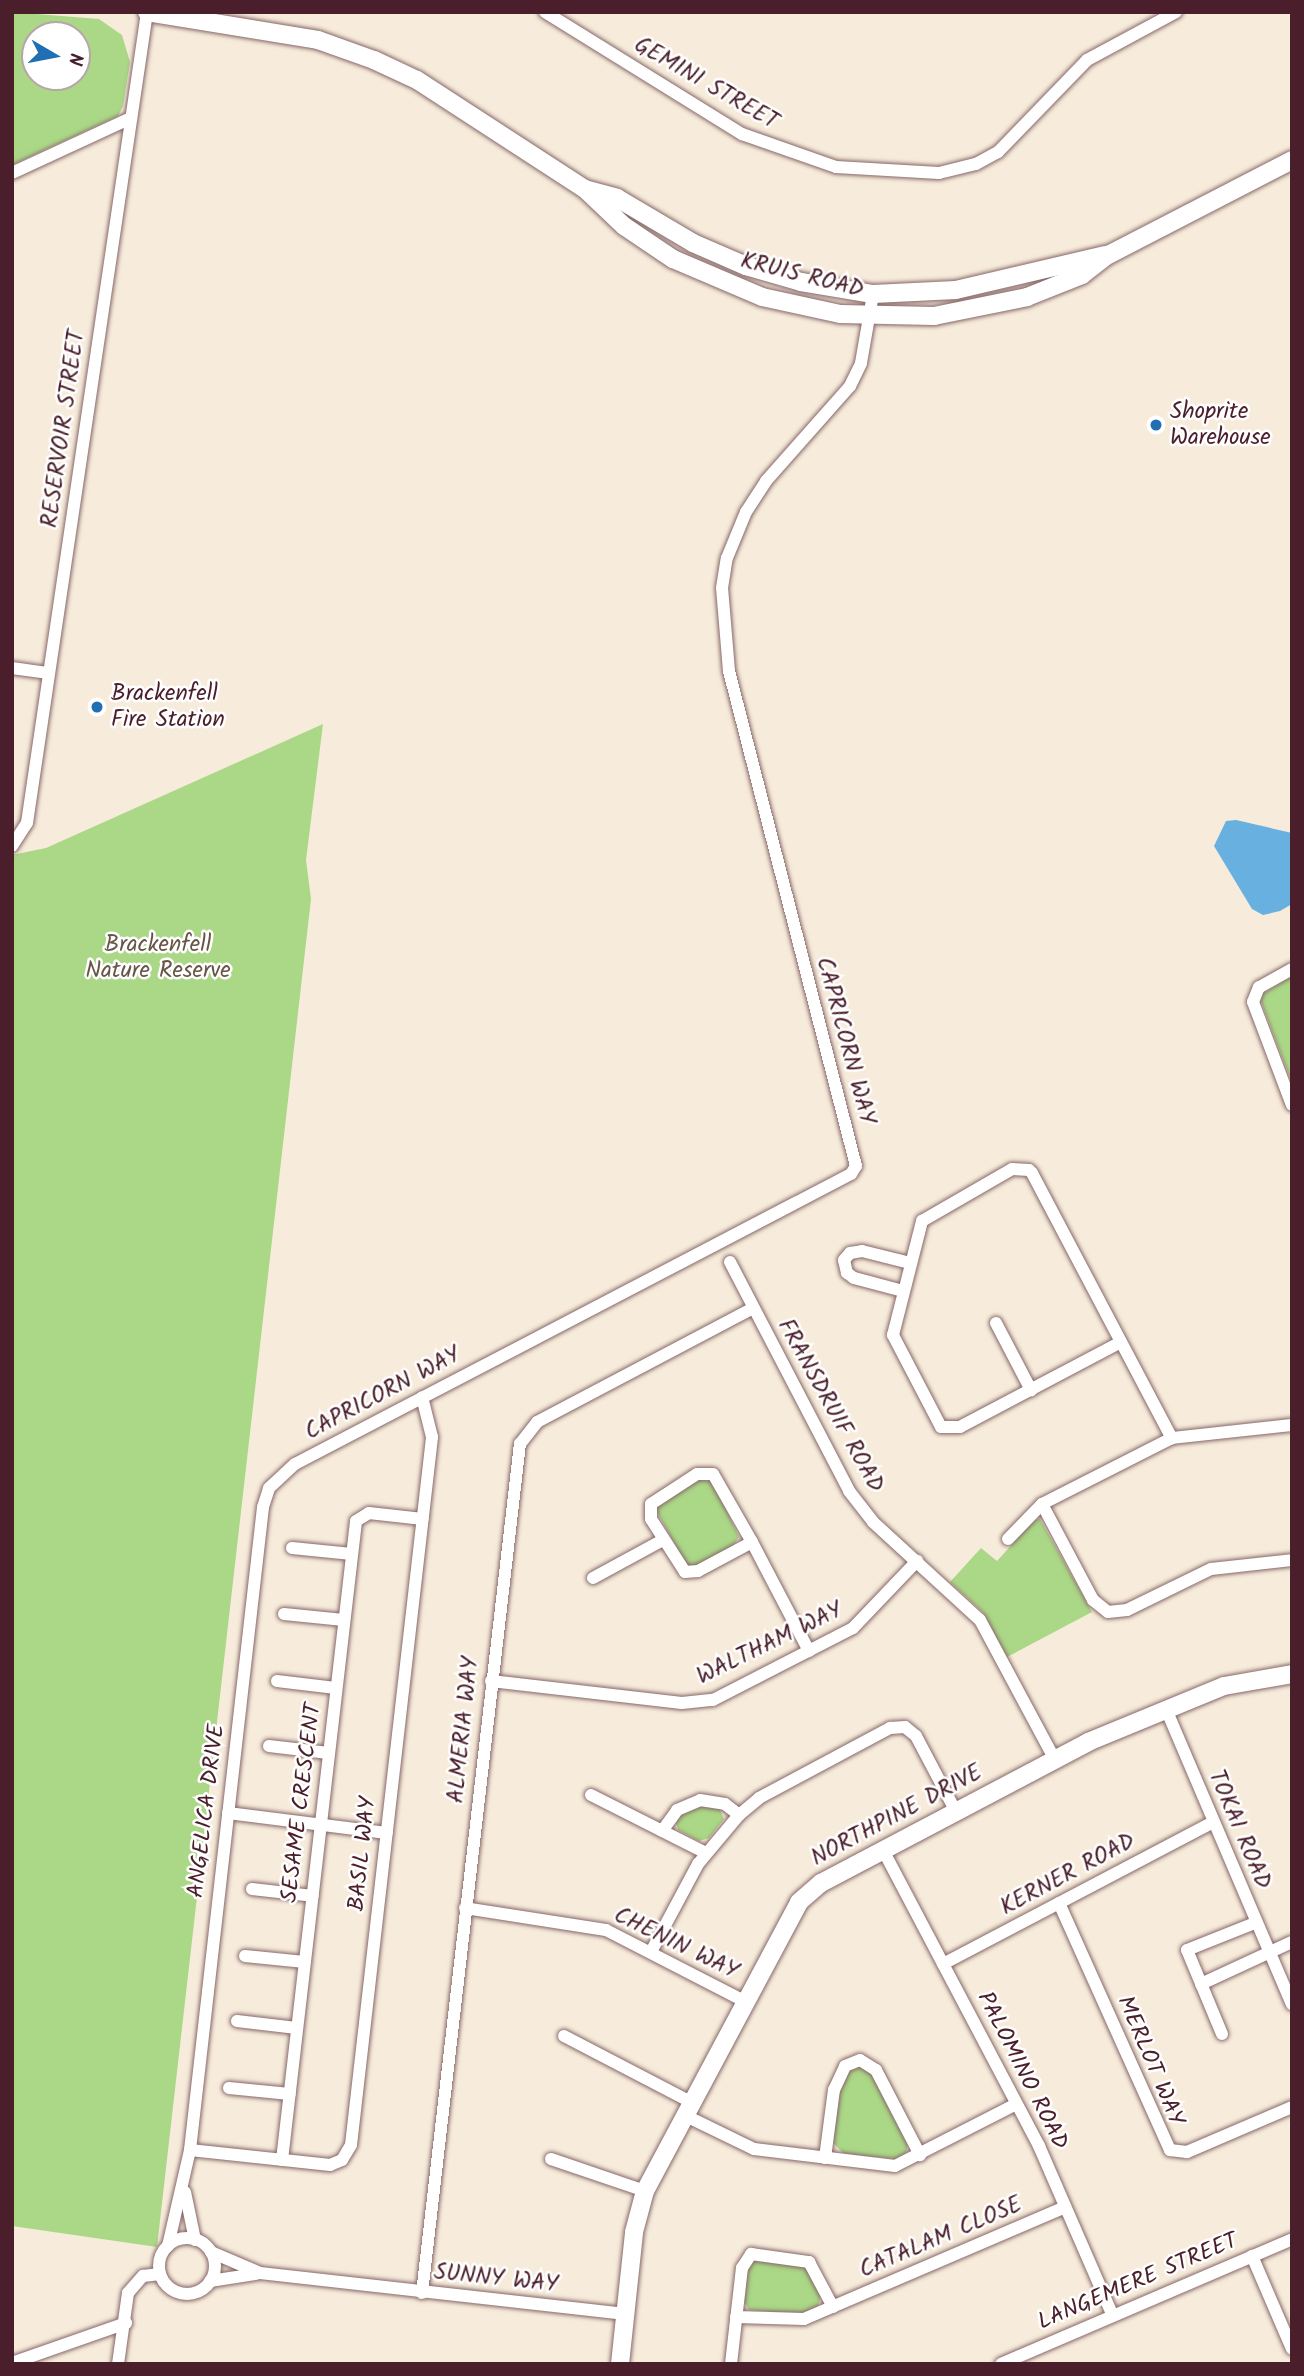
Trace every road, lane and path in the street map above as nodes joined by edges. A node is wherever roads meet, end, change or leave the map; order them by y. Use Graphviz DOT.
graph roads {
  1 [pos="147,12"];
  2 [pos="545,12"];
  3 [pos="1176,12"];
  4 [pos="131,118"];
  5 [pos="1292,160"];
  6 [pos="12,173"];
  7 [pos="585,189"];
  8 [pos="1108,255"];
  9 [pos="873,294"];
  10 [pos="870,318"];
  11 [pos="12,668"];
  12 [pos="49,673"];
  13 [pos="12,846"];
  14 [pos="1292,969"];
  15 [pos="1292,1105"];
  16 [pos="730,1262"];
  17 [pos="910,1263"];
  18 [pos="903,1291"];
  19 [pos="753,1308"];
  20 [pos="996,1323"];
  21 [pos="1121,1342"];
  22 [pos="1031,1390"];
  23 [pos="422,1397"];
  24 [pos="1292,1425"];
  25 [pos="1172,1438"];
  26 [pos="275,1479"];
  27 [pos="1042,1504"];
  28 [pos="422,1519"];
  29 [pos="1008,1539"];
  30 [pos="663,1540"];
  31 [pos="752,1542"];
  32 [pos="292,1548"];
  33 [pos="352,1554"];
  34 [pos="1292,1560"];
  35 [pos="917,1561"];
  36 [pos="593,1578"];
  37 [pos="284,1615"];
  38 [pos="344,1620"];
  39 [pos="809,1651"];
  40 [pos="1292,1674"];
  41 [pos="277,1681"];
  42 [pos="491,1681"];
  43 [pos="336,1688"];
  44 [pos="1166,1709"];
  45 [pos="269,1746"];
  46 [pos="329,1753"];
  47 [pos="1055,1760"];
  48 [pos="591,1795"];
  49 [pos="956,1812"];
  50 [pos="228,1813"];
  51 [pos="739,1815"];
  52 [pos="1213,1822"];
  53 [pos="321,1825"];
  54 [pos="662,1831"];
  55 [pos="387,1833"];
  56 [pos="883,1850"];
  57 [pos="706,1853"];
  58 [pos="252,1889"];
  59 [pos="313,1896"];
  60 [pos="1059,1903"];
  61 [pos="465,1908"];
  62 [pos="1255,1923"];
  63 [pos="1292,1942"];
  64 [pos="652,1950"];
  65 [pos="1268,1953"];
  66 [pos="245,1956"];
  67 [pos="305,1962"];
  68 [pos="943,1964"];
  69 [pos="1201,1984"];
  70 [pos="744,2001"];
  71 [pos="1292,2004"];
  72 [pos="237,2021"];
  73 [pos="297,2028"];
  74 [pos="1222,2034"];
  75 [pos="564,2036"];
  76 [pos="229,2088"];
  77 [pos="290,2094"];
  78 [pos="1016,2104"];
  79 [pos="1292,2107"];
  80 [pos="688,2109"];
  81 [pos="190,2150"];
  82 [pos="920,2155"];
  83 [pos="825,2158"];
  84 [pos="551,2159"];
  85 [pos="282,2160"];
  86 [pos="184,2188"];
  87 [pos="645,2191"];
  88 [pos="1065,2207"];
  89 [pos="1292,2239"];
  90 [pos="195,2240"];
  91 [pos="168,2246"];
  92 [pos="211,2252"];
  93 [pos="1252,2256"];
  94 [pos="260,2273"];
  95 [pos="160,2274"];
  96 [pos="211,2281"];
  97 [pos="422,2293"];
  98 [pos="833,2307"];
  99 [pos="626,2314"];
  100 [pos="736,2316"];
  101 [pos="1113,2316"];
  102 [pos="125,2323"];
  103 [pos="1292,2349"];
  104 [pos="12,2363"];
  105 [pos="118,2364"];
  106 [pos="620,2364"];
  107 [pos="732,2364"];
  108 [pos="1001,2364"];
  1 -- 4 [label="street, RESERVOIR STREET"];
  1 -- 7 [label="street, KRUIS ROAD"];
  2 -- 3 [label="street, GEMINI STREET"];
  4 -- 6 [label="street"];
  4 -- 12 [label="street, RESERVOIR STREET"];
  5 -- 8 [label="street, KRUIS ROAD"];
  7 -- 9 [label="street, KRUIS ROAD"];
  7 -- 10 [label="street, KRUIS ROAD"];
  8 -- 9 [label="street, KRUIS ROAD"];
  8 -- 10 [label="street, KRUIS ROAD"];
  9 -- 10 [label="street"];
  10 -- 23 [label="street, CAPRICORN WAY"];
  11 -- 12 [label="street"];
  12 -- 13 [label="street, RESERVOIR STREET"];
  14 -- 15 [label="street"];
  16 -- 19 [label="street, FRANSDRUIF ROAD"];
  17 -- 18 [label="street"];
  17 -- 18 [label="street"];
  17 -- 21 [label="street"];
  18 -- 22 [label="street"];
  19 -- 35 [label="street, FRANSDRUIF ROAD"];
  19 -- 42 [label="street, ALMERIA WAY"];
  20 -- 22 [label="street"];
  21 -- 22 [label="street"];
  21 -- 25 [label="street"];
  23 -- 26 [label="street, CAPRICORN WAY"];
  23 -- 28 [label="street, BASIL WAY"];
  24 -- 25 [label="street"];
  25 -- 27 [label="street"];
  26 -- 50 [label="street, ANGELICA DRIVE"];
  27 -- 29 [label="street"];
  27 -- 34 [label="street"];
  28 -- 33 [label="street, SESAME CRESCENT"];
  28 -- 55 [label="street, BASIL WAY"];
  30 -- 31 [label="street"];
  30 -- 31 [label="street"];
  30 -- 36 [label="street"];
  31 -- 39 [label="street"];
  32 -- 33 [label="street"];
  33 -- 38 [label="street, SESAME CRESCENT"];
  35 -- 39 [label="street, WALTHAM WAY"];
  35 -- 47 [label="street, FRANSDRUIF ROAD"];
  37 -- 38 [label="street"];
  38 -- 43 [label="street, SESAME CRESCENT"];
  39 -- 42 [label="street, WALTHAM WAY"];
  40 -- 44 [label="street, NORTHPINE DRIVE"];
  41 -- 43 [label="street"];
  42 -- 61 [label="street, ALMERIA WAY"];
  43 -- 46 [label="street, SESAME CRESCENT"];
  44 -- 47 [label="street, NORTHPINE DRIVE"];
  44 -- 52 [label="street, TOKAI ROAD"];
  45 -- 46 [label="street"];
  46 -- 53 [label="street, SESAME CRESCENT"];
  47 -- 49 [label="street, NORTHPINE DRIVE"];
  48 -- 54 [label="street"];
  49 -- 51 [label="street"];
  49 -- 56 [label="street, NORTHPINE DRIVE"];
  50 -- 53 [label="street"];
  50 -- 81 [label="street, ANGELICA DRIVE"];
  51 -- 54 [label="street"];
  51 -- 57 [label="street"];
  52 -- 60 [label="street, KERNER ROAD"];
  52 -- 62 [label="street, TOKAI ROAD"];
  53 -- 55 [label="street"];
  53 -- 59 [label="street, SESAME CRESCENT"];
  54 -- 57 [label="street"];
  55 -- 85 [label="street, BASIL WAY"];
  56 -- 68 [label="street, PALOMINO ROAD"];
  56 -- 70 [label="street, NORTHPINE DRIVE"];
  57 -- 64 [label="street"];
  58 -- 59 [label="street"];
  59 -- 67 [label="street, SESAME CRESCENT"];
  60 -- 68 [label="street, KERNER ROAD"];
  60 -- 79 [label="street, MERLOT WAY"];
  61 -- 64 [label="street, CHENIN WAY"];
  61 -- 97 [label="street, ALMERIA WAY"];
  62 -- 65 [label="street, TOKAI ROAD"];
  62 -- 69 [label="street"];
  63 -- 65 [label="street"];
  64 -- 70 [label="street, CHENIN WAY"];
  65 -- 69 [label="street"];
  65 -- 71 [label="street, TOKAI ROAD"];
  66 -- 67 [label="street"];
  67 -- 73 [label="street, SESAME CRESCENT"];
  68 -- 78 [label="street, PALOMINO ROAD"];
  69 -- 74 [label="street"];
  70 -- 80 [label="street, NORTHPINE DRIVE"];
  72 -- 73 [label="street"];
  73 -- 77 [label="street, SESAME CRESCENT"];
  75 -- 80 [label="street"];
  76 -- 77 [label="street"];
  77 -- 85 [label="street, SESAME CRESCENT"];
  78 -- 82 [label="street"];
  78 -- 88 [label="street, PALOMINO ROAD"];
  80 -- 83 [label="street"];
  80 -- 87 [label="street, NORTHPINE DRIVE"];
  81 -- 85 [label="street, BASIL WAY"];
  81 -- 86 [label="street, ANGELICA DRIVE"];
  82 -- 83 [label="street"];
  82 -- 83 [label="street"];
  84 -- 87 [label="street"];
  86 -- 90 [label="street"];
  86 -- 91 [label="street"];
  87 -- 99 [label="street, NORTHPINE DRIVE"];
  88 -- 98 [label="street, CATALAM CLOSE"];
  88 -- 101 [label="street, PALOMINO ROAD"];
  89 -- 93 [label="street, LANGEMERE STREET"];
  90 -- 91 [label="street"];
  90 -- 92 [label="street"];
  91 -- 95 [label="street"];
  92 -- 94 [label="street"];
  92 -- 96 [label="street"];
  93 -- 101 [label="street, LANGEMERE STREET"];
  93 -- 103 [label="street"];
  94 -- 96 [label="street"];
  94 -- 97 [label="street, SUNNY WAY"];
  95 -- 96 [label="street"];
  95 -- 102 [label="street"];
  97 -- 99 [label="street, SUNNY WAY"];
  98 -- 100 [label="street, CATALAM CLOSE"];
  98 -- 100 [label="street"];
  99 -- 106 [label="street, NORTHPINE DRIVE"];
  100 -- 107 [label="street"];
  101 -- 108 [label="street, LANGEMERE STREET"];
  102 -- 104 [label="street"];
  102 -- 105 [label="street"];
}
